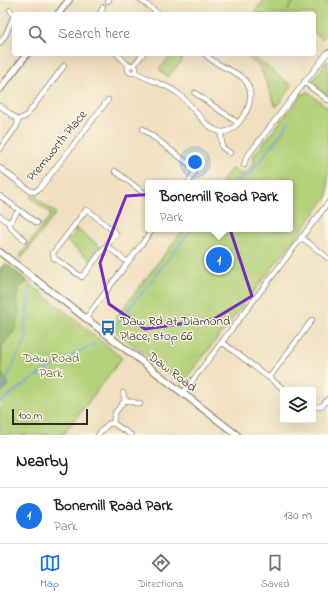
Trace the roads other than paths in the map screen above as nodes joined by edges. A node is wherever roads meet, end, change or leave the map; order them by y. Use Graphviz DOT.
graph roads {
  1 [pos="69,0"];
  2 [pos="141,0"];
  3 [pos="103,8"];
  4 [pos="10,10"];
  5 [pos="12,12"];
  6 [pos="60,12"];
  7 [pos="101,12"];
  8 [pos="152,12"];
  9 [pos="12,20"];
  10 [pos="0,43"];
  11 [pos="328,52"];
  12 [pos="25,56"];
  13 [pos="119,56"];
  14 [pos="141,56"];
  15 [pos="207,56"];
  16 [pos="134,65"];
  17 [pos="64,66"];
  18 [pos="129,66"];
  19 [pos="135,72"];
  20 [pos="304,82"];
  21 [pos="0,89"];
  22 [pos="195,93"];
  23 [pos="108,100"];
  24 [pos="328,100"];
  25 [pos="0,106"];
  26 [pos="18,120"];
  27 [pos="238,123"];
  28 [pos="143,129"];
  29 [pos="220,132"];
  30 [pos="0,149"];
  31 [pos="230,153"];
  32 [pos="244,165"];
  33 [pos="0,168"];
  34 [pos="115,171"];
  35 [pos="190,180"];
  36 [pos="145,194"];
  37 [pos="0,196"];
  38 [pos="328,203"];
  39 [pos="19,210"];
  40 [pos="0,216"];
  41 [pos="9,223"];
  42 [pos="37,223"];
  43 [pos="151,232"];
  44 [pos="301,238"];
  45 [pos="25,240"];
  46 [pos="107,246"];
  47 [pos="0,252"];
  48 [pos="328,258"];
  49 [pos="127,262"];
  50 [pos="86,318"];
  51 [pos="312,320"];
  52 [pos="222,342"];
  53 [pos="269,378"];
  54 [pos="280,387"];
  55 [pos="123,393"];
  56 [pos="183,393"];
  57 [pos="328,399"];
  58 [pos="125,400"];
  59 [pos="140,404"];
  60 [pos="316,407"];
  61 [pos="113,423"];
  62 [pos="98,435"];
  63 [pos="131,435"];
  64 [pos="237,435"];
  1 -- 6 [label="street"];
  2 -- 8 [label="street"];
  3 -- 7 [label="street"];
  4 -- 5 [label="street"];
  9 -- 10 [label="street"];
  11 -- 20 [label="street"];
  12 -- 21 [label="street"];
  13 -- 18 [label="street"];
  14 -- 16 [label="street"];
  15 -- 27 [label="street"];
  16 -- 18 [label="street"];
  16 -- 19 [label="street"];
  17 -- 26 [label="street"];
  18 -- 19 [label="street"];
  19 -- 29 [label="street"];
  20 -- 24 [label="street"];
  20 -- 32 [label="street"];
  22 -- 27 [label="street"];
  23 -- 33 [label="street, Premworth Place"];
  25 -- 26 [label="street"];
  26 -- 30 [label="street"];
  27 -- 29 [label="street"];
  28 -- 35 [label="street"];
  29 -- 31 [label="street"];
  34 -- 36 [label="street"];
  37 -- 39 [label="street"];
  38 -- 44 [label="street"];
  39 -- 41 [label="street"];
  39 -- 42 [label="street"];
  40 -- 41 [label="street"];
  41 -- 45 [label="street"];
  43 -- 49 [label="street"];
  44 -- 48 [label="street"];
  44 -- 52 [label="street"];
  46 -- 46 [label="street"];
  46 -- 49 [label="street"];
  47 -- 50 [label="street, Daw Road"];
  49 -- 50 [label="street"];
  50 -- 56 [label="street, Daw Road"];
  51 -- 53 [label="street"];
  52 -- 53 [label="street"];
  52 -- 56 [label="street"];
  53 -- 54 [label="street"];
  55 -- 58 [label="street"];
  56 -- 64 [label="street, Daw Road"];
  57 -- 60 [label="street"];
  58 -- 59 [label="street"];
  58 -- 61 [label="street"];
  61 -- 62 [label="street"];
  61 -- 63 [label="street"];
}
